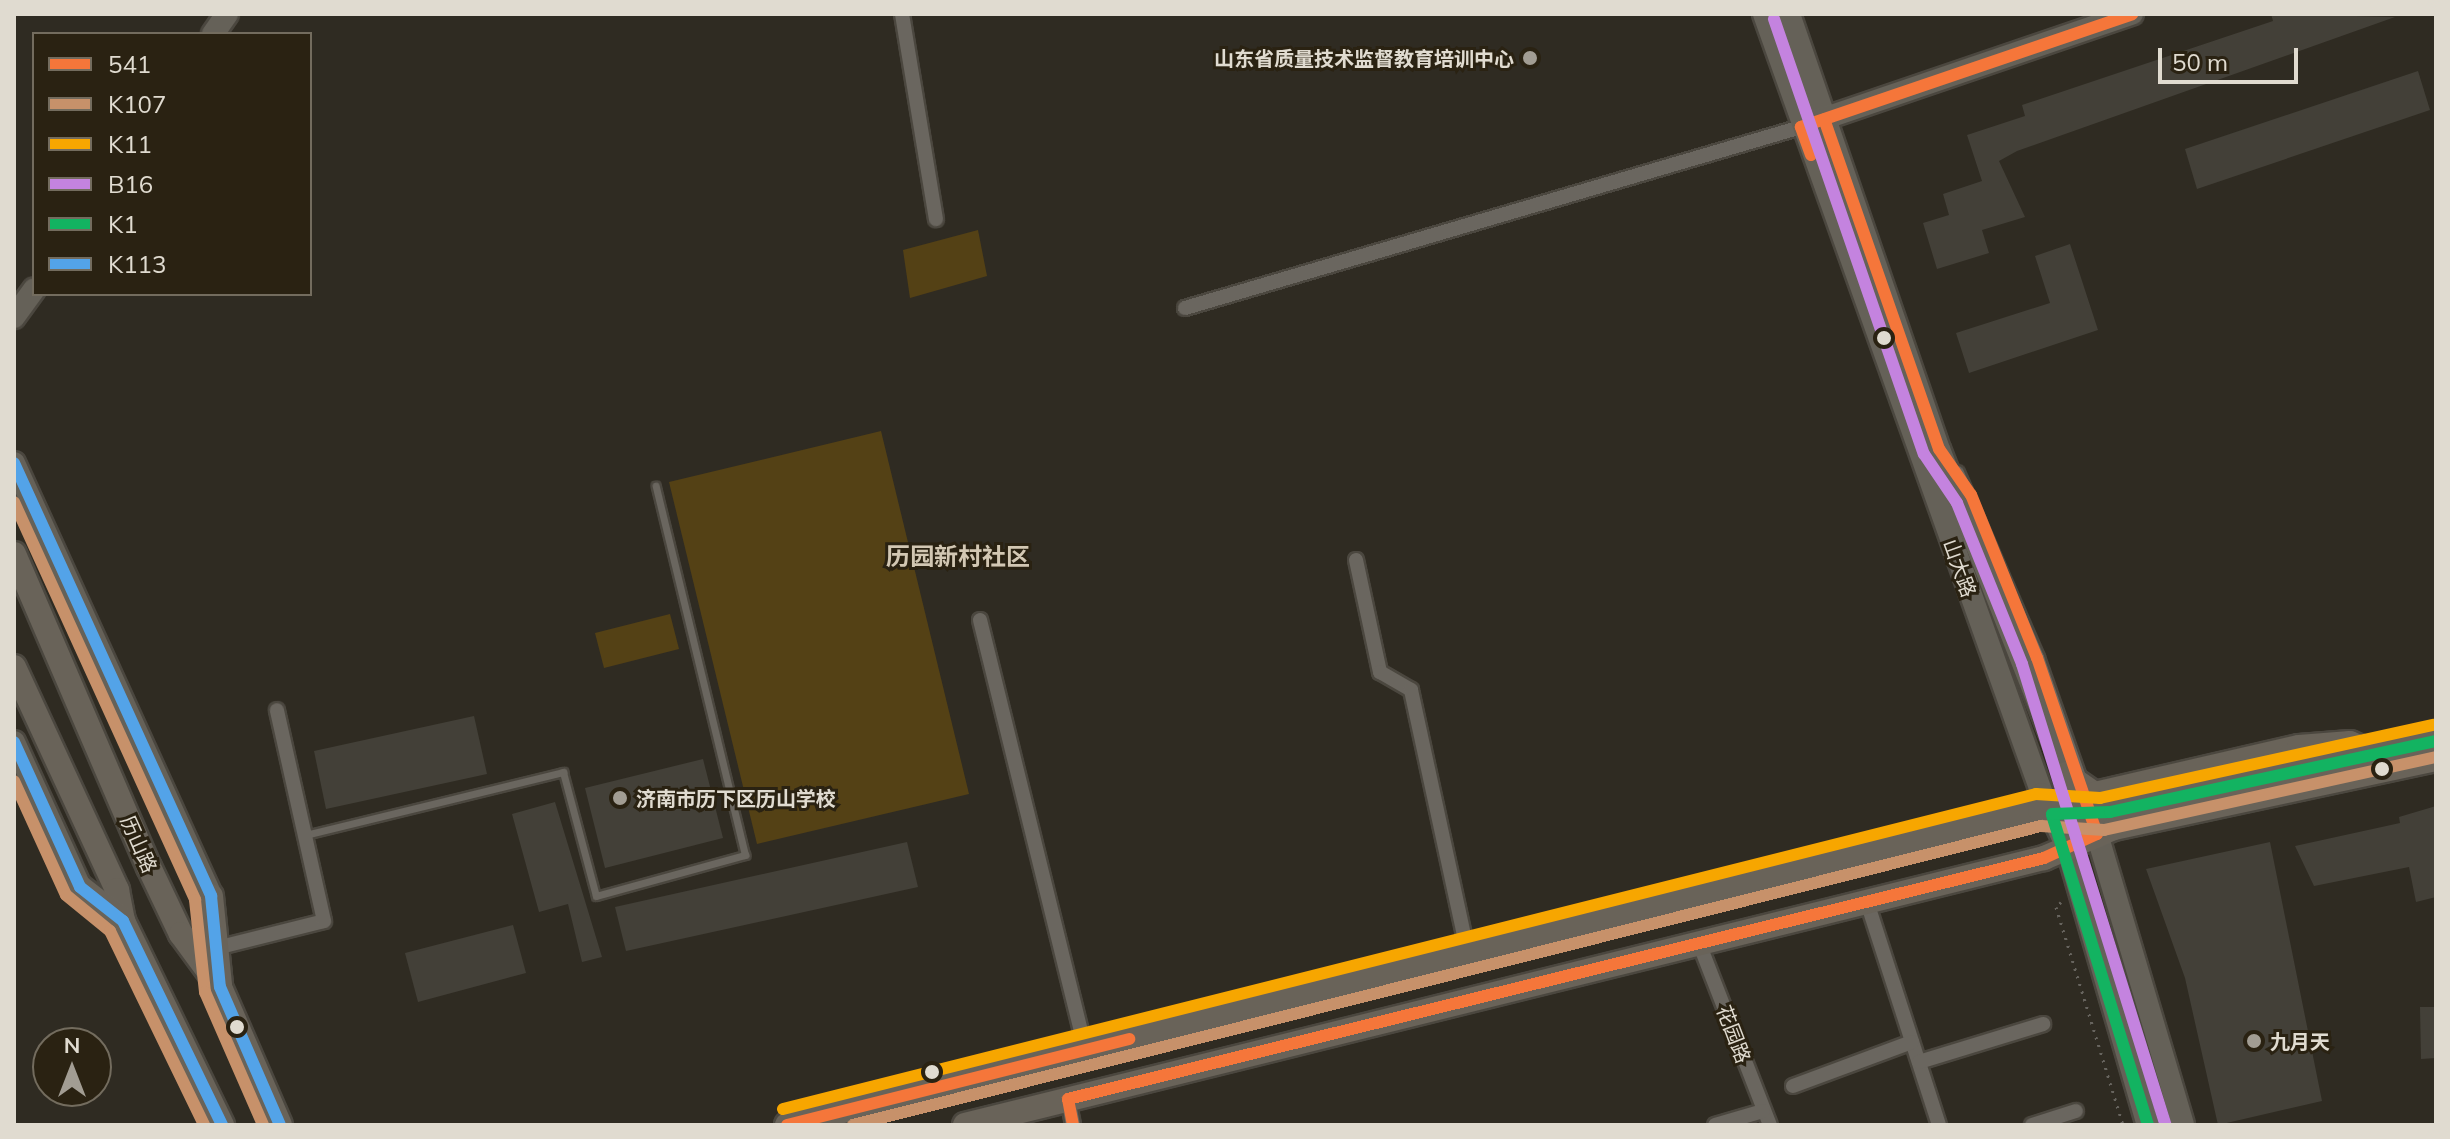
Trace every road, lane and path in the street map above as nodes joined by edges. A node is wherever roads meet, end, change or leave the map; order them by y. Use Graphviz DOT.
graph roads {
  1 [pos="227,14"];
  2 [pos="902,14"];
  3 [pos="1764,14"];
  4 [pos="1789,14"];
  5 [pos="2132,14"];
  6 [pos="214,32"];
  7 [pos="1824,119"];
  8 [pos="1801,127"];
  9 [pos="936,219"];
  10 [pos="32,292"];
  11 [pos="1185,308"];
  12 [pos="14,317"];
  13 [pos="14,463"];
  14 [pos="656,486"];
  15 [pos="14,554"];
  16 [pos="1356,560"];
  17 [pos="980,620"];
  18 [pos="14,667"];
  19 [pos="277,710"];
  20 [pos="2436,741"];
  21 [pos="14,742"];
  22 [pos="2374,754"];
  23 [pos="2436,759"];
  24 [pos="2074,781"];
  25 [pos="2052,814"];
  26 [pos="2092,825"];
  27 [pos="305,835"];
  28 [pos="2067,847"];
  29 [pos="80,887"];
  30 [pos="211,896"];
  31 [pos="1867,902"];
  32 [pos="2056,907"];
  33 [pos="123,921"];
  34 [pos="1699,943"];
  35 [pos="216,948"];
  36 [pos="1468,954"];
  37 [pos="220,987"];
  38 [pos="2043,1024"];
  39 [pos="1912,1042"];
  40 [pos="1086,1050"];
  41 [pos="1919,1062"];
  42 [pos="1793,1086"];
  43 [pos="1068,1099"];
  44 [pos="1763,1111"];
  45 [pos="2076,1111"];
  46 [pos="222,1125"];
  47 [pos="280,1125"];
  48 [pos="787,1125"];
  49 [pos="965,1125"];
  50 [pos="1073,1125"];
  51 [pos="1715,1125"];
  52 [pos="1770,1125"];
  53 [pos="1939,1125"];
  54 [pos="2032,1125"];
  55 [pos="2123,1125"];
  56 [pos="2148,1125"];
  57 [pos="2183,1125"];
  1 -- 6 [label="main road"];
  2 -- 9 [label="street"];
  3 -- 8 [label="main road, 山大路"];
  4 -- 7 [label="main road, 山大路"];
  5 -- 7 [label="main road"];
  7 -- 8 [label="main road"];
  7 -- 24 [label="main road, 山大路"];
  8 -- 11 [label="street"];
  8 -- 25 [label="main road, 山大路"];
  10 -- 12 [label="main road"];
  13 -- 30 [label="main road"];
  14 -- 27 [label="lane"];
  15 -- 37 [label="main road, 历山路"];
  16 -- 36 [label="street"];
  17 -- 40 [label="street"];
  18 -- 33 [label="main road, 历山路"];
  19 -- 27 [label="street"];
  20 -- 22 [label="main road"];
  21 -- 29 [label="main road"];
  22 -- 24 [label="main road"];
  22 -- 26 [label="main road"];
  23 -- 26 [label="main road"];
  24 -- 26 [label="main road, 山大路"];
  25 -- 26 [label="main road"];
  25 -- 28 [label="main road, 山大路"];
  25 -- 36 [label="main road"];
  26 -- 28 [label="main road"];
  26 -- 57 [label="main road, 山大路"];
  27 -- 35 [label="street"];
  28 -- 31 [label="main road"];
  28 -- 56 [label="main road, 山大路"];
  29 -- 33 [label="main road"];
  30 -- 35 [label="main road"];
  31 -- 34 [label="main road"];
  31 -- 39 [label="street"];
  32 -- 55 [label="path"];
  33 -- 46 [label="main road, 历山路"];
  34 -- 43 [label="main road"];
  34 -- 44 [label="street, 花园路"];
  35 -- 37 [label="main road"];
  36 -- 40 [label="main road"];
  37 -- 47 [label="main road, 历山路"];
  38 -- 41 [label="street"];
  39 -- 41 [label="street"];
  39 -- 42 [label="street"];
  40 -- 48 [label="main road"];
  41 -- 53 [label="street"];
  43 -- 49 [label="main road"];
  43 -- 50 [label="street"];
  44 -- 51 [label="street"];
  44 -- 52 [label="street, 花园路"];
  45 -- 54 [label="street"];
}
